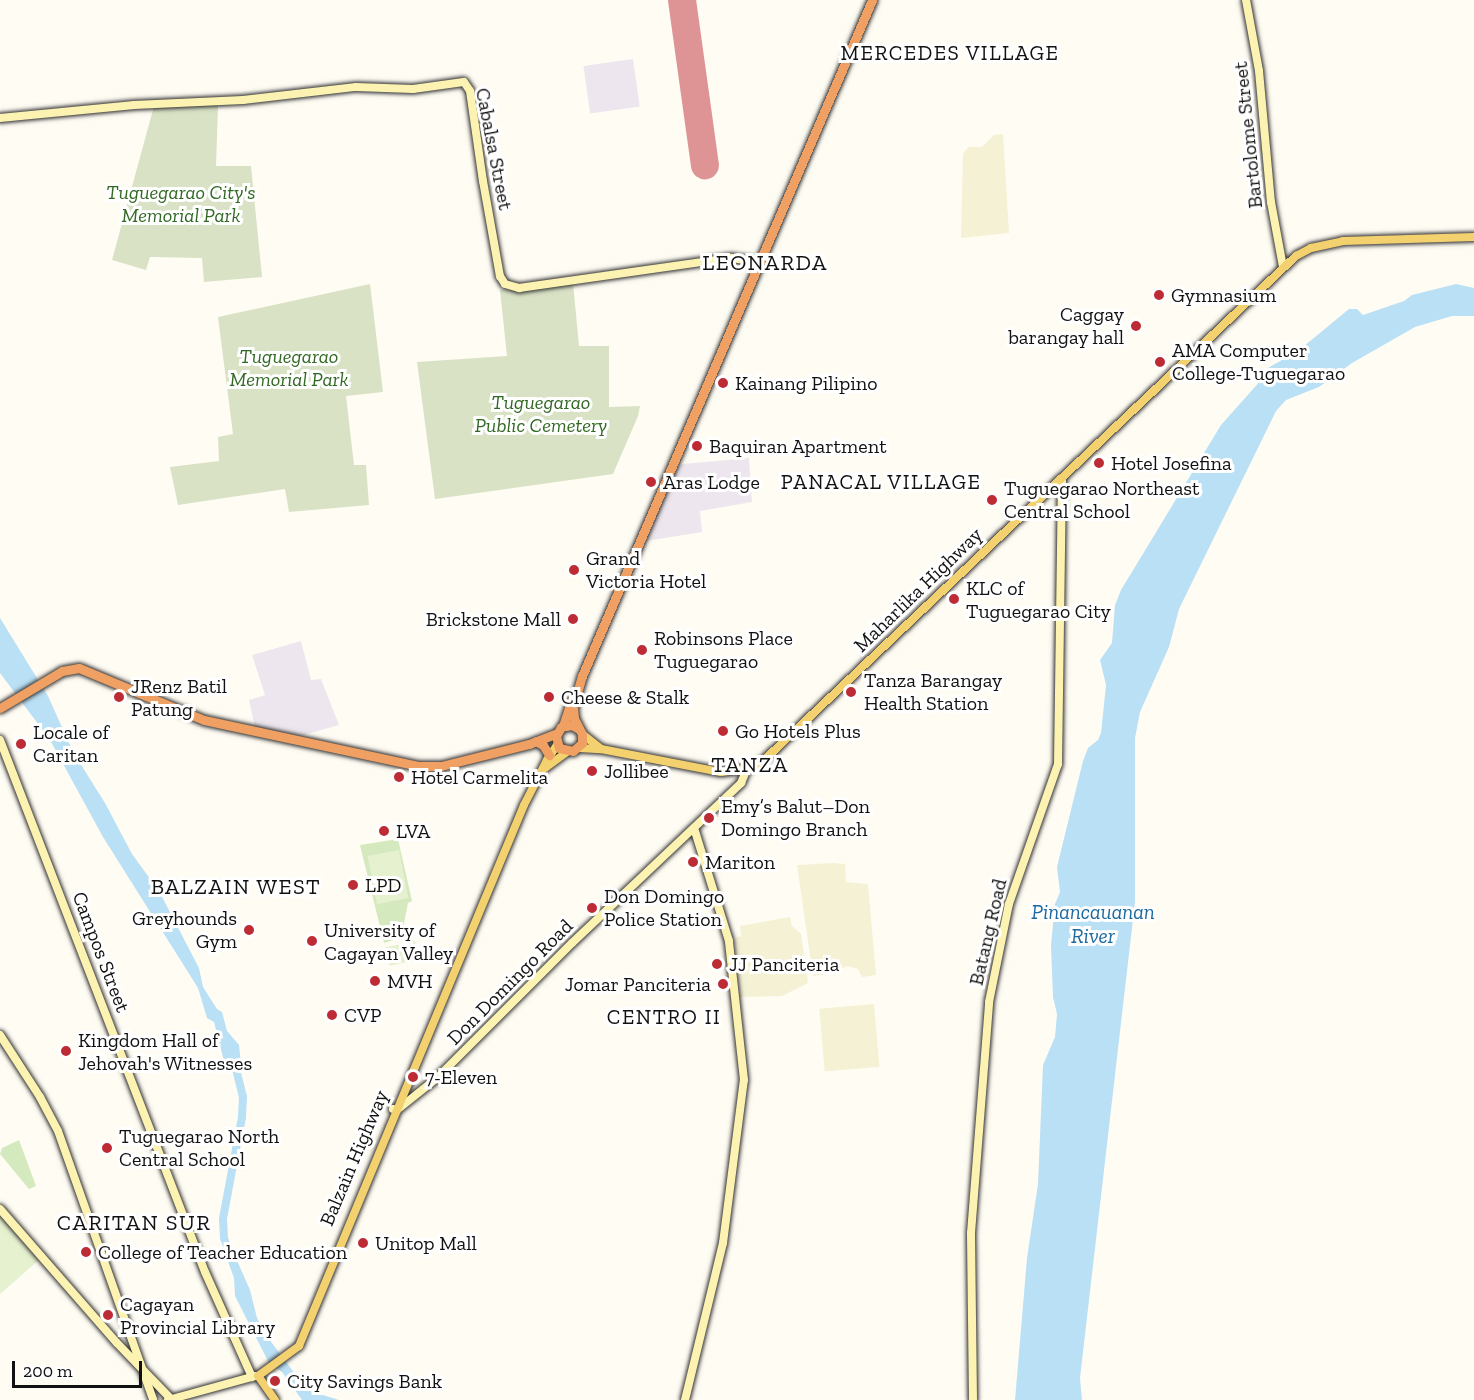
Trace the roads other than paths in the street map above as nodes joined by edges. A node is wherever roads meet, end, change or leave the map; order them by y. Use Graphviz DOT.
graph roads {
  1 [pos="872,0"];
  2 [pos="1246,0"];
  3 [pos="0,118"];
  4 [pos="1474,237"];
  5 [pos="760,262"];
  6 [pos="1283,267"];
  7 [pos="1062,477"];
  8 [pos="577,691"];
  9 [pos="4,705"];
  10 [pos="581,732"];
  11 [pos="558,737"];
  12 [pos="0,740"];
  13 [pos="536,741"];
  14 [pos="579,748"];
  15 [pos="601,749"];
  16 [pos="567,752"];
  17 [pos="549,755"];
  18 [pos="747,769"];
  19 [pos="543,771"];
  20 [pos="694,828"];
  21 [pos="0,1035"];
  22 [pos="395,1109"];
  23 [pos="0,1209"];
  24 [pos="140,1366"];
  25 [pos="260,1374"];
  26 [pos="169,1399"];
  27 [pos="153,1400"];
  28 [pos="275,1400"];
  29 [pos="281,1400"];
  30 [pos="686,1400"];
  31 [pos="973,1400"];
  1 -- 5 [label="highway"];
  2 -- 6 [label="street, Bartolome Street"];
  3 -- 5 [label="street, Cabalsa Street"];
  4 -- 6 [label="main road, Maharlika Highway"];
  5 -- 8 [label="highway"];
  6 -- 7 [label="main road, Maharlika Highway"];
  7 -- 18 [label="main road, Maharlika Highway"];
  7 -- 31 [label="street, Batang Road"];
  8 -- 10 [label="highway"];
  8 -- 11 [label="highway"];
  9 -- 13 [label="highway"];
  10 -- 11 [label="highway"];
  10 -- 14 [label="highway"];
  10 -- 15 [label="main road, Maharlika Highway"];
  11 -- 13 [label="highway"];
  11 -- 16 [label="highway"];
  11 -- 17 [label="main road"];
  12 -- 25 [label="street, Campos Street"];
  13 -- 17 [label="highway"];
  14 -- 15 [label="main road, Maharlika Highway"];
  14 -- 16 [label="highway"];
  15 -- 18 [label="main road, Maharlika Highway"];
  16 -- 19 [label="main road"];
  17 -- 19 [label="main road"];
  18 -- 20 [label="street, Don Domingo Road"];
  19 -- 22 [label="main road, Balzain Highway"];
  20 -- 22 [label="street, Don Domingo Road"];
  20 -- 30 [label="street"];
  21 -- 24 [label="street"];
  22 -- 25 [label="main road, Balzain Highway"];
  23 -- 24 [label="street"];
  24 -- 26 [label="street"];
  24 -- 27 [label="street"];
  25 -- 26 [label="street"];
  25 -- 28 [label="main road"];
  25 -- 29 [label="main road"];
}
